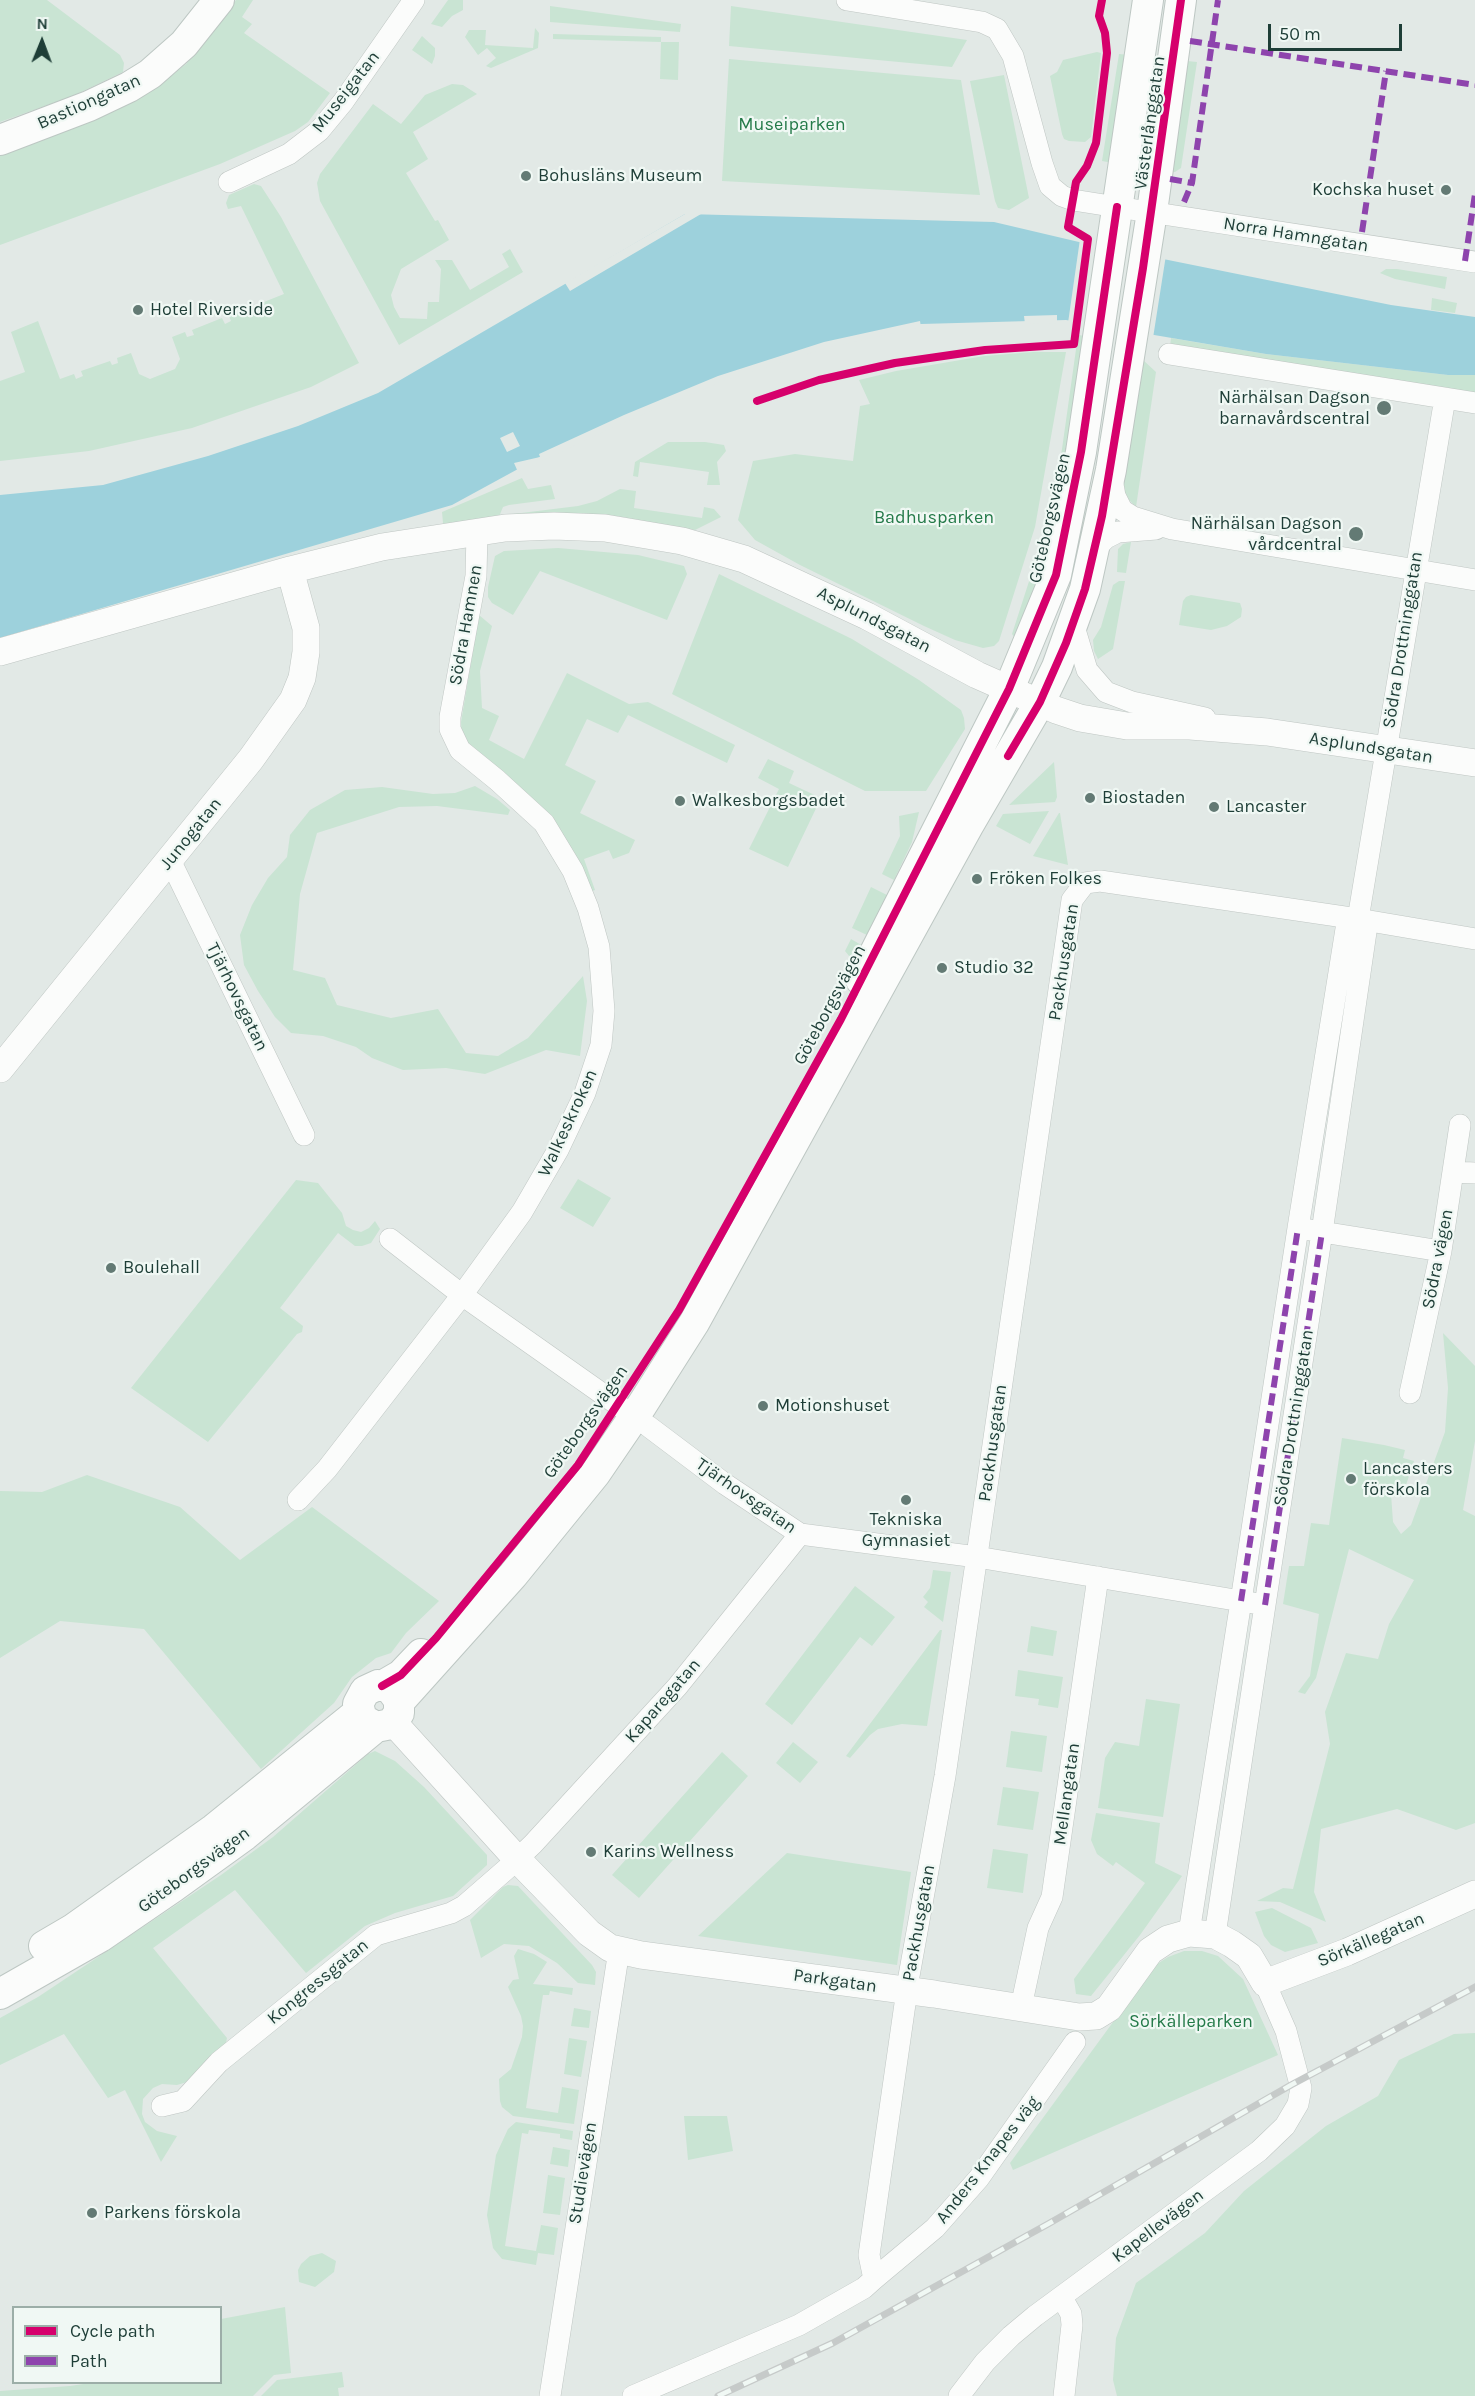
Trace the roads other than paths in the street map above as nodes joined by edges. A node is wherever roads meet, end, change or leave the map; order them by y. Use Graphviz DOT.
graph roads {
  1 [pos="219,0"];
  2 [pos="414,0"];
  3 [pos="847,0"];
  4 [pos="1148,0"];
  5 [pos="1181,0"];
  6 [pos="0,140"];
  7 [pos="229,182"];
  8 [pos="1118,207"];
  9 [pos="1152,212"];
  10 [pos="1112,244"];
  11 [pos="1146,250"];
  12 [pos="1475,262"];
  13 [pos="1169,354"];
  14 [pos="1445,398"];
  15 [pos="1475,403"];
  16 [pos="1111,470"];
  17 [pos="1172,529"];
  18 [pos="477,532"];
  19 [pos="1094,550"];
  20 [pos="290,570"];
  21 [pos="1415,570"];
  22 [pos="1475,580"];
  23 [pos="1073,623"];
  24 [pos="0,652"];
  25 [pos="1009,689"];
  26 [pos="1040,702"];
  27 [pos="450,717"];
  28 [pos="1267,732"];
  29 [pos="1385,751"];
  30 [pos="1475,763"];
  31 [pos="170,860"];
  32 [pos="1358,919"];
  33 [pos="1475,939"];
  34 [pos="0,1069"];
  35 [pos="1460,1125"];
  36 [pos="304,1135"];
  37 [pos="1453,1172"];
  38 [pos="1475,1173"];
  39 [pos="1298,1228"];
  40 [pos="1322,1232"];
  41 [pos="390,1239"];
  42 [pos="1442,1251"];
  43 [pos="462,1295"];
  44 [pos="1410,1393"];
  45 [pos="626,1411"];
  46 [pos="297,1500"];
  47 [pos="800,1534"];
  48 [pos="977,1557"];
  49 [pos="1098,1577"];
  50 [pos="1241,1601"];
  51 [pos="1265,1605"];
  52 [pos="382,1710"];
  53 [pos="517,1859"];
  54 [pos="1475,1894"];
  55 [pos="1202,1934"];
  56 [pos="619,1950"];
  57 [pos="0,1971"];
  58 [pos="1265,1983"];
  59 [pos="907,1991"];
  60 [pos="0,1994"];
  61 [pos="1022,2007"];
  62 [pos="1075,2042"];
  63 [pos="162,2106"];
  64 [pos="874,2280"];
  65 [pos="1062,2298"];
  66 [pos="549,2396"];
  67 [pos="633,2396"];
  68 [pos="959,2396"];
  69 [pos="1064,2396"];
  1 -- 6 [label="main road, Bastiongatan"];
  2 -- 7 [label="street, Museigatan"];
  3 -- 8 [label="street, Norra Hamngatan"];
  4 -- 8 [label="main road, Västerlånggatan"];
  5 -- 9 [label="main road, Västerlånggatan"];
  8 -- 9 [label="street, Norra Hamngatan"];
  8 -- 10 [label="main road, Västerlånggatan"];
  9 -- 11 [label="main road, Västerlånggatan"];
  9 -- 12 [label="street, Norra Hamngatan"];
  10 -- 25 [label="main road, Göteborgsvägen"];
  11 -- 16 [label="main road, Göteborgsvägen"];
  13 -- 14 [label="street"];
  14 -- 15 [label="street"];
  14 -- 21 [label="street, Södra Drottninggatan"];
  16 -- 17 [label="street"];
  16 -- 19 [label="main road, Göteborgsvägen"];
  17 -- 19 [label="street"];
  17 -- 21 [label="street"];
  18 -- 20 [label="street, Asplundsgatan"];
  18 -- 25 [label="street, Asplundsgatan"];
  18 -- 27 [label="street, Södra Hamnen"];
  19 -- 23 [label="main road, Göteborgsvägen"];
  20 -- 24 [label="street, Asplundsgatan"];
  20 -- 31 [label="street, Junogatan"];
  21 -- 22 [label="street"];
  21 -- 29 [label="street, Södra Drottninggatan"];
  23 -- 26 [label="main road, Göteborgsvägen"];
  23 -- 28 [label="street, Asplundsgatan"];
  25 -- 26 [label="street, Asplundsgatan"];
  25 -- 45 [label="main road, Göteborgsvägen"];
  26 -- 28 [label="street, Asplundsgatan"];
  26 -- 45 [label="main road, Göteborgsvägen"];
  27 -- 43 [label="street, Walkeskroken"];
  28 -- 29 [label="street, Asplundsgatan"];
  29 -- 30 [label="street, Asplundsgatan"];
  29 -- 32 [label="street, Södra Drottninggatan"];
  31 -- 34 [label="street, Junogatan"];
  31 -- 36 [label="street, Tjärhovsgatan"];
  32 -- 33 [label="street"];
  32 -- 39 [label="street, Södra Drottninggatan"];
  32 -- 40 [label="street, Södra Drottninggatan"];
  32 -- 48 [label="street, Packhusgatan"];
  35 -- 37 [label="street, Södra vägen"];
  37 -- 38 [label="street"];
  37 -- 42 [label="street, Södra vägen"];
  39 -- 40 [label="street"];
  39 -- 50 [label="street, Södra Drottninggatan"];
  40 -- 42 [label="street"];
  40 -- 51 [label="street, Södra Drottninggatan"];
  41 -- 43 [label="street, Tjärhovsgatan"];
  42 -- 44 [label="street, Södra vägen"];
  43 -- 45 [label="street, Tjärhovsgatan"];
  43 -- 46 [label="street, Walkeskroken"];
  45 -- 47 [label="street, Tjärhovsgatan"];
  45 -- 52 [label="main road, Göteborgsvägen"];
  47 -- 48 [label="street, Tjärhovsgatan"];
  47 -- 53 [label="street, Kaparegatan"];
  48 -- 49 [label="street, Tjärhovsgatan"];
  48 -- 59 [label="street, Packhusgatan"];
  49 -- 50 [label="street, Tjärhovsgatan"];
  49 -- 61 [label="street, Mellangatan"];
  50 -- 51 [label="street"];
  50 -- 55 [label="street, Södra Drottninggatan"];
  51 -- 55 [label="street, Södra Drottninggatan"];
  52 -- 53 [label="street, Parkgatan"];
  52 -- 57 [label="main road, Göteborgsvägen"];
  52 -- 60 [label="main road, Göteborgsvägen"];
  53 -- 56 [label="street, Parkgatan"];
  53 -- 63 [label="street, Kongressgatan"];
  54 -- 58 [label="street, Sörkällegatan"];
  55 -- 58 [label="street"];
  55 -- 61 [label="street, Parkgatan"];
  56 -- 59 [label="street, Parkgatan"];
  56 -- 66 [label="street, Studievägen"];
  58 -- 65 [label="street, Kapellevägen"];
  59 -- 61 [label="street, Parkgatan"];
  59 -- 64 [label="street, Packhusgatan"];
  62 -- 64 [label="street, Anders Knapes väg"];
  64 -- 67 [label="street, Anders Knapes väg"];
  65 -- 68 [label="street, Kapellevägen"];
  65 -- 69 [label="street"];
}
